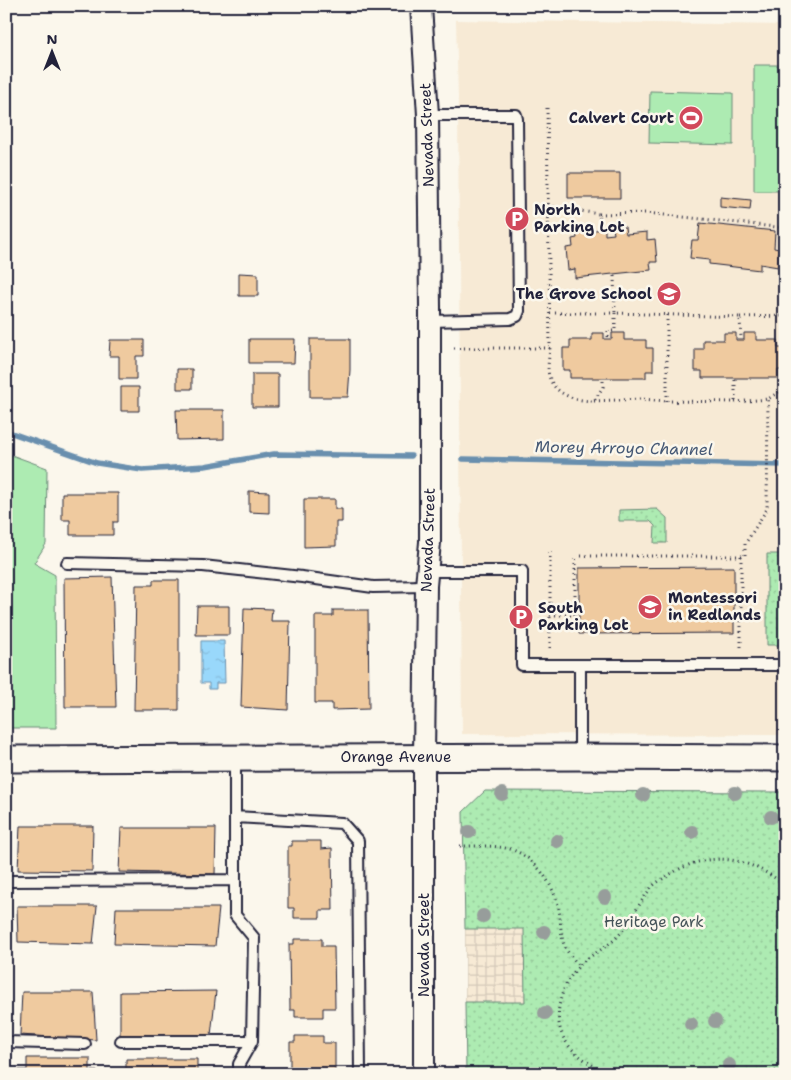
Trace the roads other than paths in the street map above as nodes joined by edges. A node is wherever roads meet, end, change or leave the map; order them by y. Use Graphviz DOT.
graph roads {
  1 [pos="421,6"];
  2 [pos="428,115"];
  3 [pos="430,321"];
  4 [pos="67,563"];
  5 [pos="427,579"];
  6 [pos="580,665"];
  7 [pos="785,665"];
  8 [pos="424,757"];
  9 [pos="580,757"];
  10 [pos="235,758"];
  11 [pos="785,758"];
  12 [pos="6,759"];
  13 [pos="235,817"];
  14 [pos="235,880"];
  15 [pos="6,882"];
  16 [pos="121,1041"];
  17 [pos="252,1041"];
  18 [pos="6,1042"];
  19 [pos="85,1044"];
  20 [pos="239,1074"];
  21 [pos="360,1074"];
  22 [pos="424,1074"];
  1 -- 2 [label="street, Nevada Street"];
  2 -- 3 [label="street, Nevada Street"];
  2 -- 3 [label="lane"];
  3 -- 5 [label="street, Nevada Street"];
  4 -- 5 [label="lane"];
  5 -- 6 [label="lane"];
  5 -- 8 [label="street, Nevada Street"];
  6 -- 7 [label="lane"];
  6 -- 9 [label="lane"];
  8 -- 9 [label="street, Orange Avenue"];
  8 -- 10 [label="street, Orange Avenue"];
  8 -- 22 [label="street, Nevada Street"];
  9 -- 11 [label="street, Orange Avenue"];
  10 -- 12 [label="street, Orange Avenue"];
  10 -- 13 [label="lane"];
  13 -- 14 [label="lane"];
  13 -- 21 [label="lane"];
  14 -- 15 [label="lane"];
  14 -- 17 [label="lane"];
  16 -- 17 [label="lane"];
  17 -- 20 [label="lane"];
  18 -- 19 [label="lane"];
}
